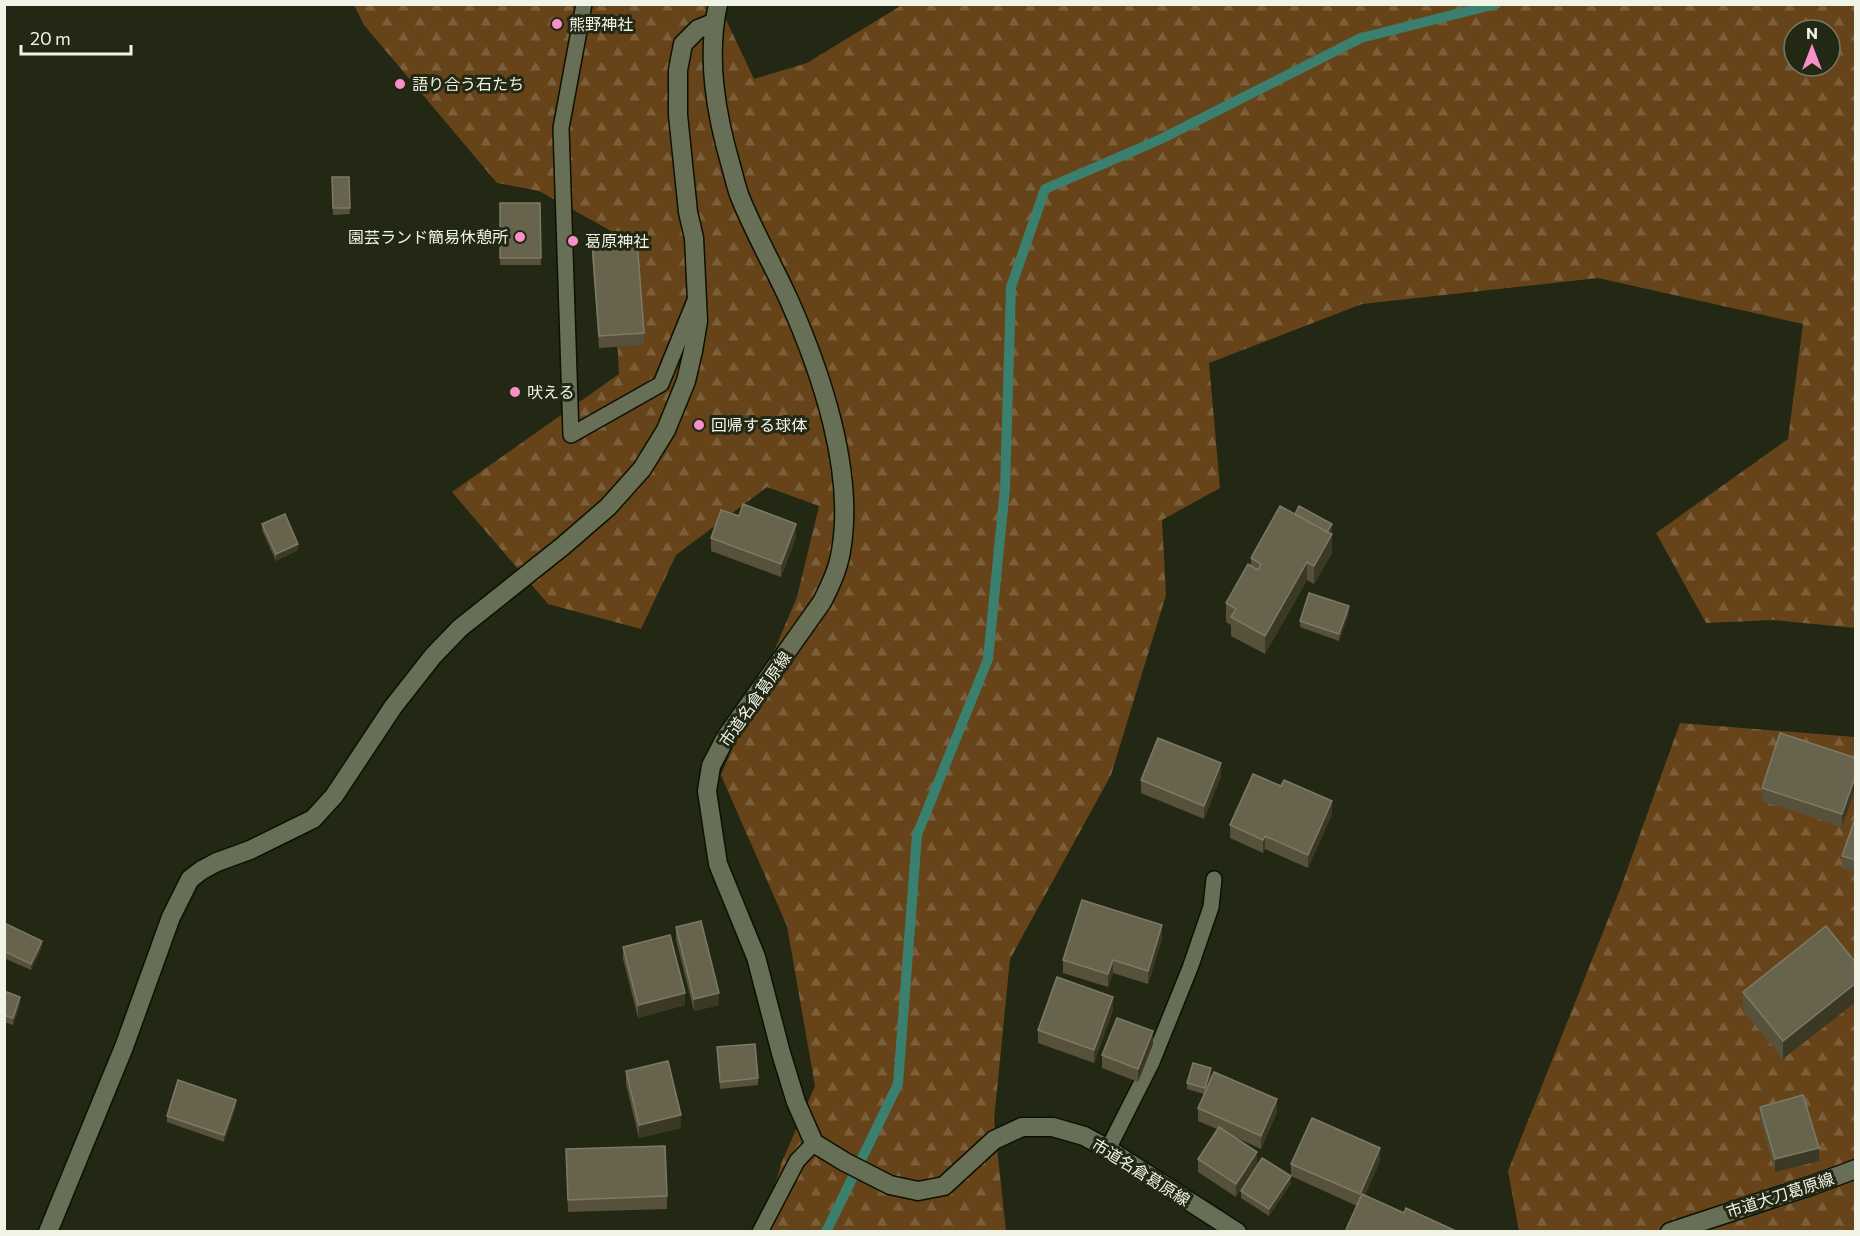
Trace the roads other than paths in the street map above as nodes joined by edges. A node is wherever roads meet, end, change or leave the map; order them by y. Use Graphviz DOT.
graph roads {
  1 [pos="584,4"];
  2 [pos="718,4"];
  3 [pos="714,23"];
  4 [pos="697,296"];
  5 [pos="1214,879"];
  6 [pos="814,1143"];
  7 [pos="1108,1149"];
  8 [pos="1856,1169"];
  9 [pos="48,1232"];
  10 [pos="760,1232"];
  11 [pos="1237,1232"];
  12 [pos="1670,1232"];
  1 -- 4 [label="lane"];
  2 -- 3 [label="street, 市道名倉葛原線"];
  3 -- 4 [label="street"];
  3 -- 6 [label="street, 市道名倉葛原線"];
  4 -- 9 [label="street"];
  5 -- 7 [label="lane"];
  6 -- 7 [label="street, 市道名倉葛原線"];
  6 -- 10 [label="lane"];
  7 -- 11 [label="street, 市道名倉葛原線"];
  8 -- 12 [label="street, 市道大刀葛原線"];
}
